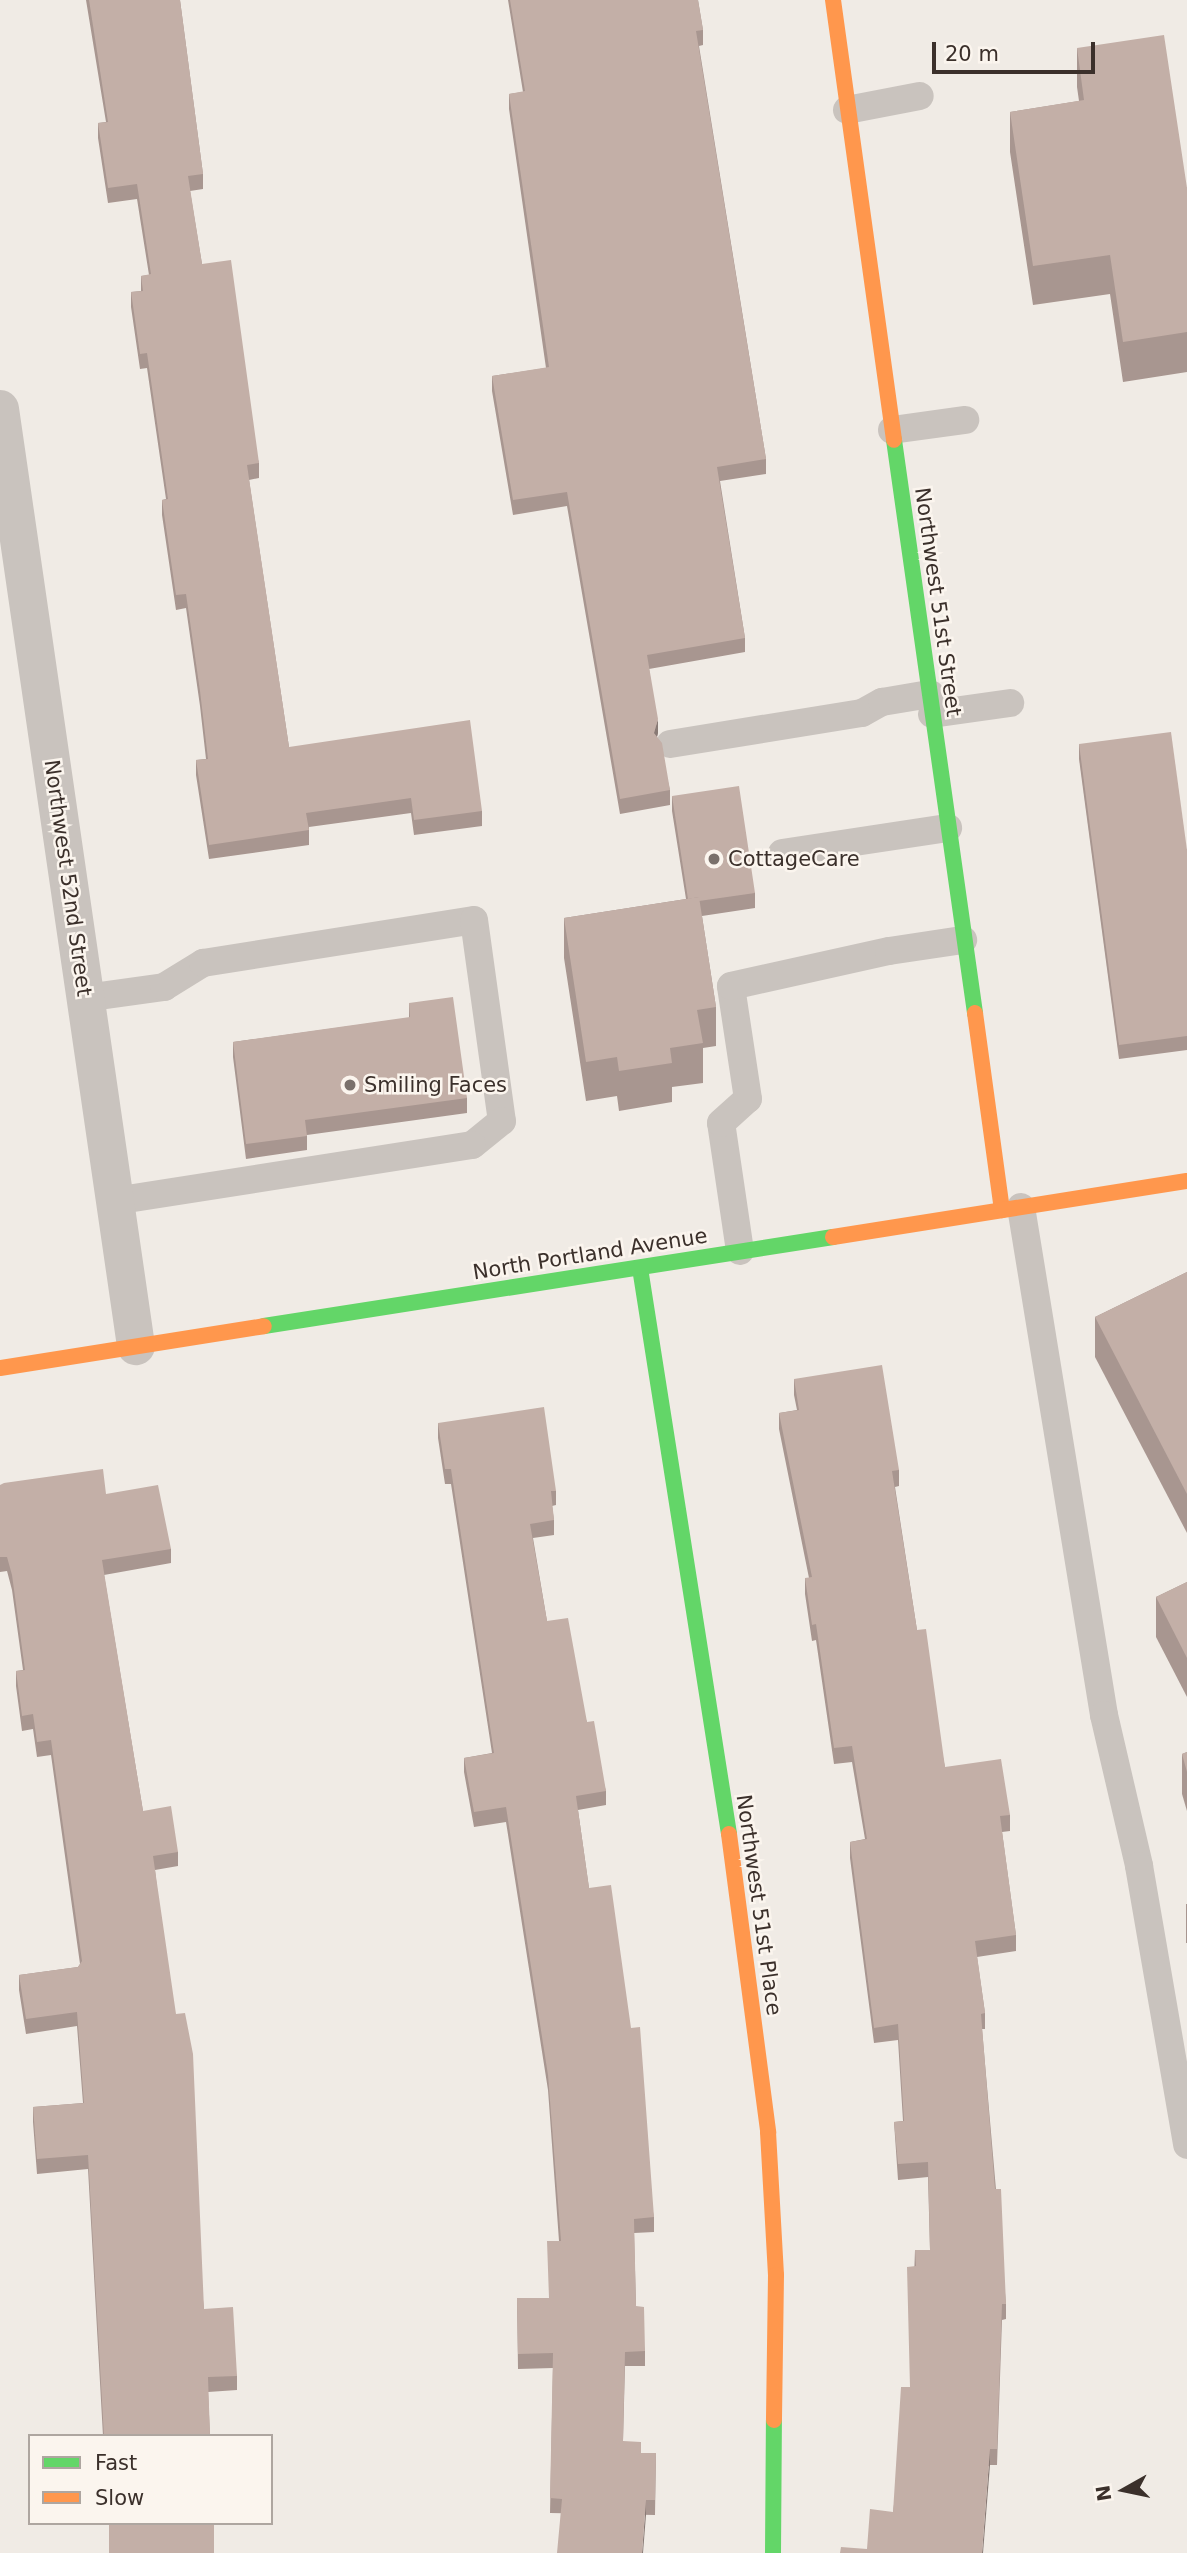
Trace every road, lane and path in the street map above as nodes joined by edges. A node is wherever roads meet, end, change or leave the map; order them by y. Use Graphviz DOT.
graph roads {
  1 [pos="833,0"];
  2 [pos="920,96"];
  3 [pos="848,110"];
  4 [pos="0,409"];
  5 [pos="965,419"];
  6 [pos="892,430"];
  7 [pos="1010,702"];
  8 [pos="931,704"];
  9 [pos="670,744"];
  10 [pos="948,828"];
  11 [pos="782,853"];
  12 [pos="963,940"];
  13 [pos="85,998"];
  14 [pos="1187,1181"];
  15 [pos="114,1201"];
  16 [pos="1012,1208"];
  17 [pos="740,1251"];
  18 [pos="640,1268"];
  19 [pos="135,1346"];
  20 [pos="0,1368"];
  21 [pos="1187,2145"];
  22 [pos="773,2553"];
  1 -- 3 [label="street, Northwest 51st Street"];
  2 -- 3 [label="lane"];
  3 -- 6 [label="street, Northwest 51st Street"];
  4 -- 13 [label="street, Northwest 52nd Street"];
  5 -- 6 [label="lane"];
  6 -- 8 [label="street, Northwest 51st Street"];
  7 -- 8 [label="lane"];
  8 -- 9 [label="lane"];
  8 -- 10 [label="street, Northwest 51st Street"];
  10 -- 11 [label="lane"];
  10 -- 12 [label="street, Northwest 51st Street"];
  12 -- 16 [label="street, Northwest 51st Street"];
  12 -- 17 [label="lane"];
  13 -- 15 [label="street, Northwest 52nd Street"];
  13 -- 15 [label="lane"];
  14 -- 16 [label="street, North Portland Avenue"];
  15 -- 19 [label="street, Northwest 52nd Street"];
  16 -- 17 [label="street, North Portland Avenue"];
  16 -- 21 [label="lane"];
  17 -- 18 [label="street, North Portland Avenue"];
  18 -- 19 [label="street, North Portland Avenue"];
  18 -- 22 [label="street, Northwest 51st Place"];
  19 -- 20 [label="street, North Portland Avenue"];
}
